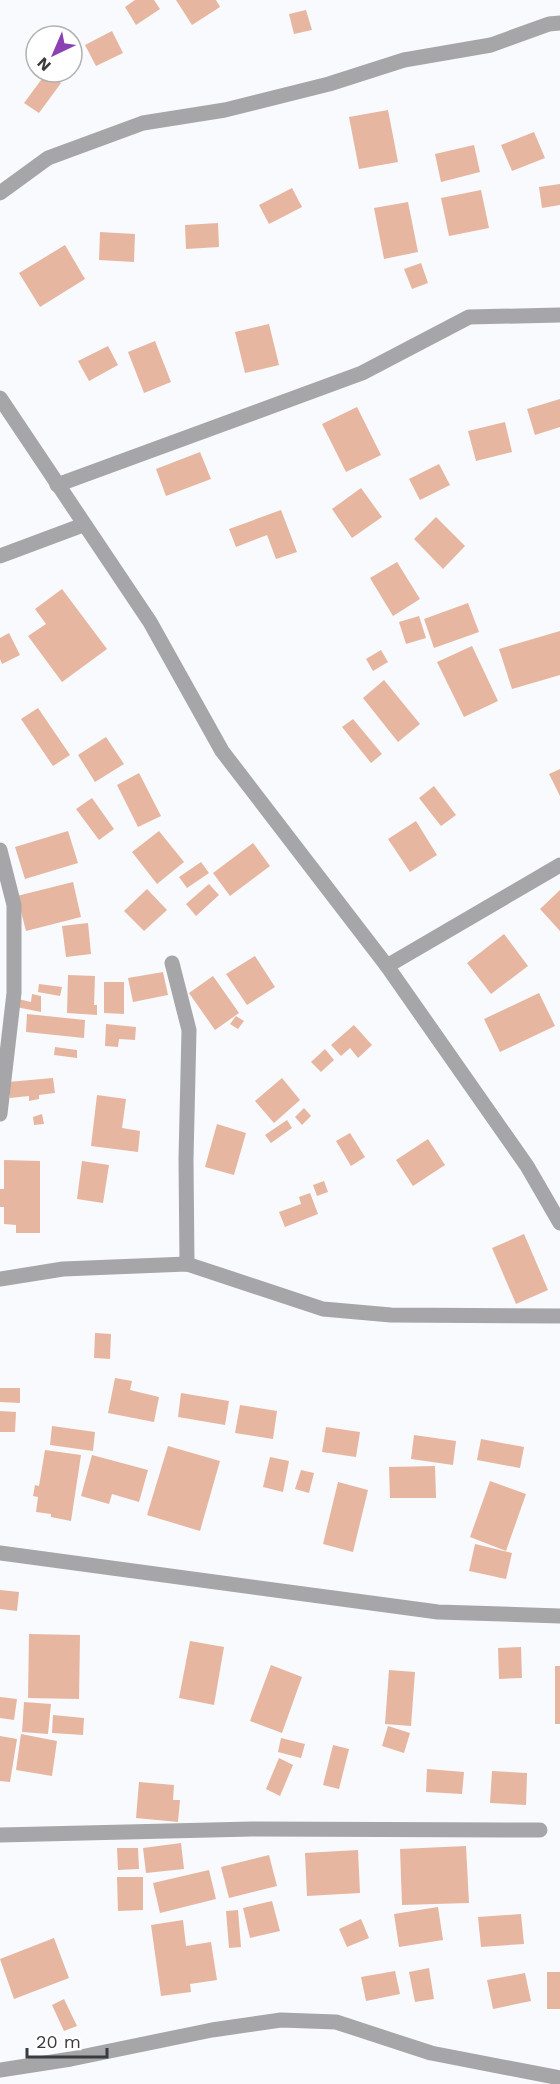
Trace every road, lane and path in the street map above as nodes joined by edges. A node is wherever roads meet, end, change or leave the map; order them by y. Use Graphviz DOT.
graph roads {
  1 [pos="560,23"];
  2 [pos="0,193"];
  3 [pos="560,315"];
  4 [pos="0,398"];
  5 [pos="57,485"];
  6 [pos="83,525"];
  7 [pos="0,556"];
  8 [pos="0,850"];
  9 [pos="560,866"];
  10 [pos="172,963"];
  11 [pos="387,966"];
  12 [pos="0,1114"];
  13 [pos="560,1223"];
  14 [pos="187,1264"];
  15 [pos="0,1279"];
  16 [pos="560,1316"];
  17 [pos="0,1553"];
  18 [pos="560,1616"];
  19 [pos="540,1830"];
  20 [pos="0,1835"];
  21 [pos="0,2070"];
  22 [pos="560,2078"];
  1 -- 2 [label="street"];
  3 -- 5 [label="street"];
  4 -- 5 [label="street"];
  5 -- 6 [label="street"];
  6 -- 7 [label="street"];
  6 -- 11 [label="street"];
  8 -- 12 [label="street"];
  9 -- 11 [label="street"];
  10 -- 14 [label="street"];
  11 -- 13 [label="street"];
  14 -- 15 [label="street"];
  14 -- 16 [label="street"];
  17 -- 18 [label="street"];
  19 -- 20 [label="street"];
  21 -- 22 [label="street"];
}
